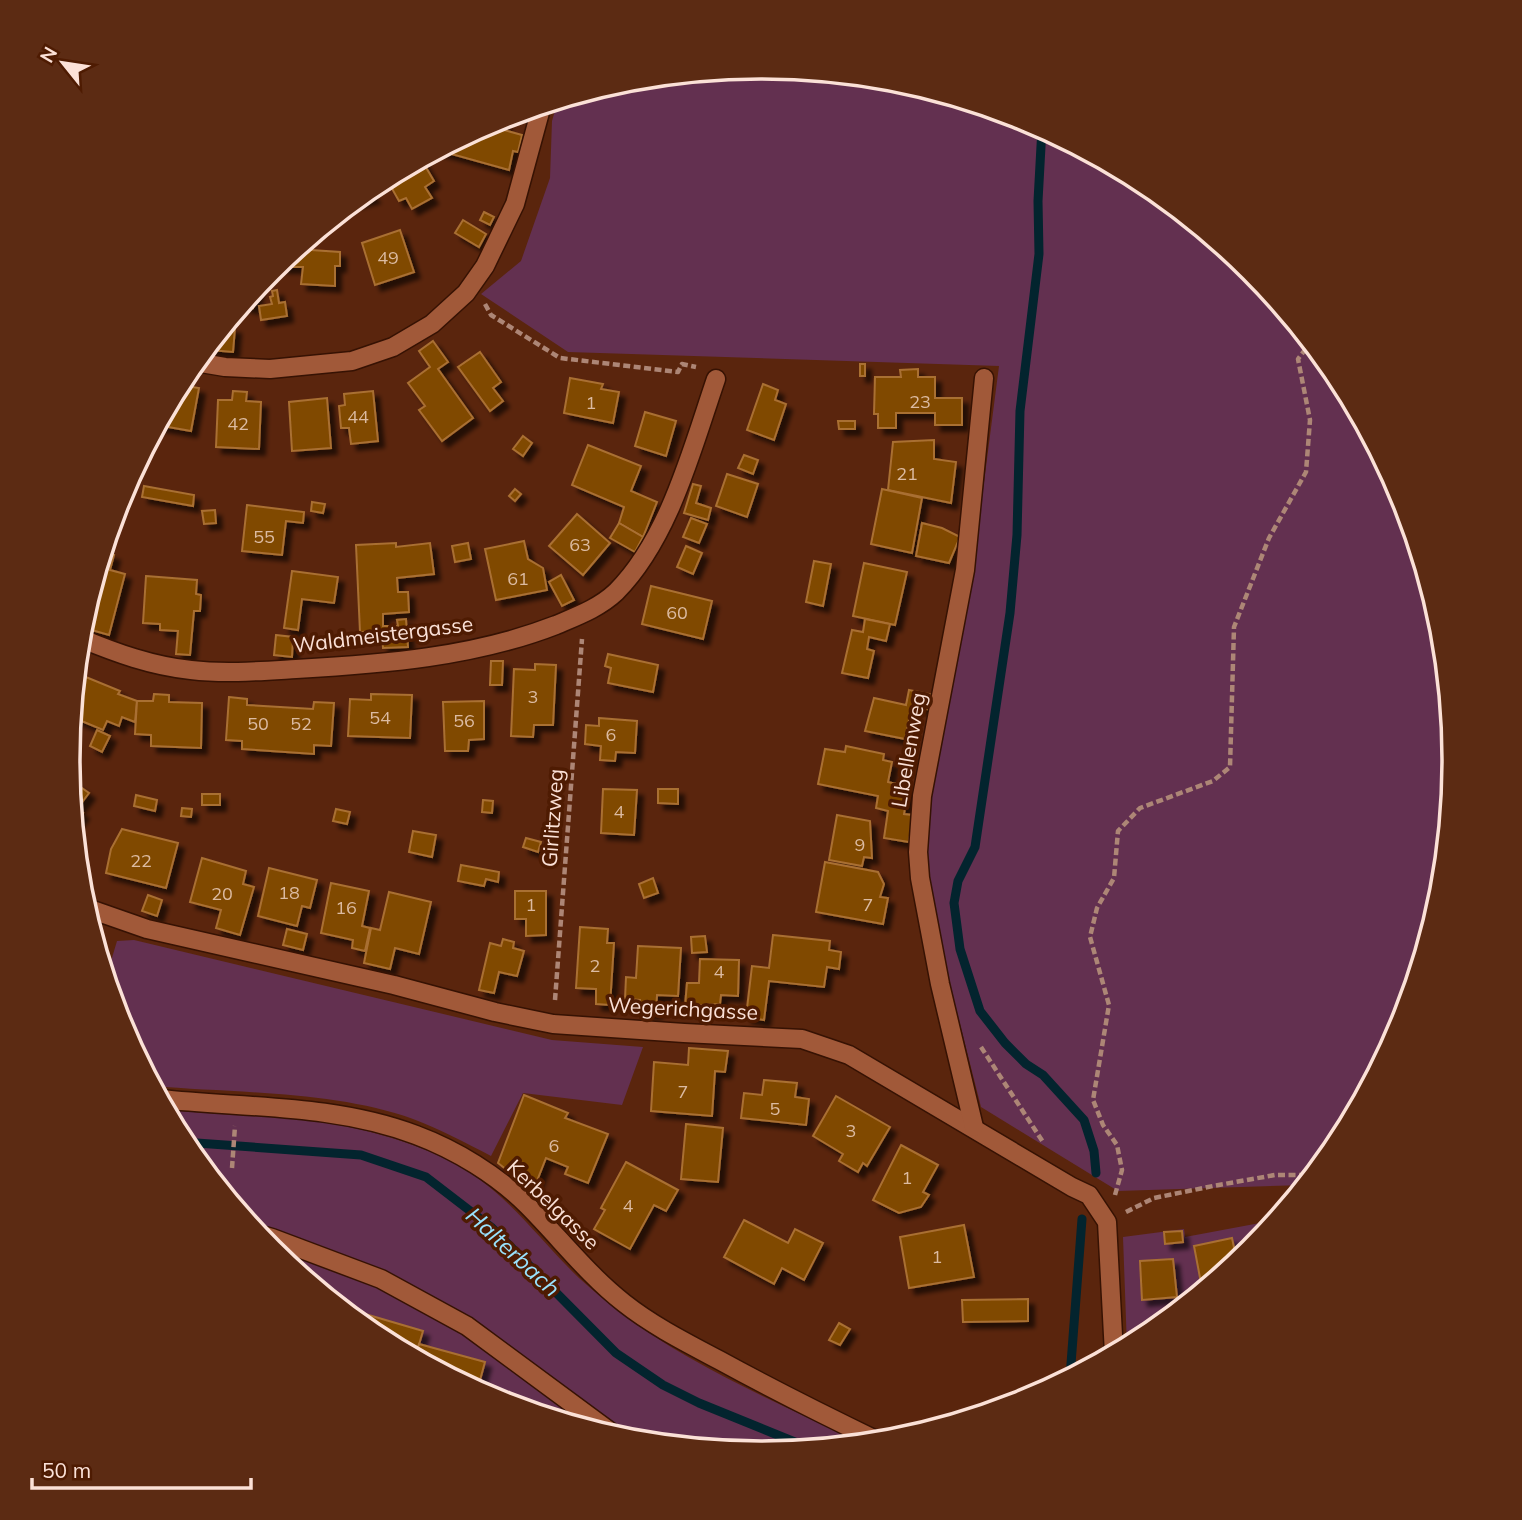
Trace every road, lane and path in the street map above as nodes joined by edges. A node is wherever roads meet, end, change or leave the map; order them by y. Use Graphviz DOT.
graph roads {
  1 [pos="539,116"];
  2 [pos="466,293"];
  3 [pos="1305,350"];
  4 [pos="208,364"];
  5 [pos="695,376"];
  6 [pos="984,378"];
  7 [pos="716,379"];
  8 [pos="584,614"];
  9 [pos="90,643"];
  10 [pos="97,912"];
  11 [pos="553,1024"];
  12 [pos="977,1040"];
  13 [pos="170,1100"];
  14 [pos="236,1104"];
  15 [pos="974,1127"];
  16 [pos="1050,1153"];
  17 [pos="232,1168"];
  18 [pos="1301,1175"];
  19 [pos="1107,1222"];
  20 [pos="277,1240"];
  21 [pos="1113,1343"];
  22 [pos="596,1421"];
  23 [pos="862,1433"];
  1 -- 2 [label="street"];
  2 -- 4 [label="street"];
  2 -- 5 [label="path"];
  3 -- 19 [label="path"];
  6 -- 15 [label="street, Libellenweg"];
  7 -- 8 [label="street, Waldmeistergasse"];
  8 -- 9 [label="street, Waldmeistergasse"];
  8 -- 11 [label="path, Girlitzweg"];
  10 -- 11 [label="street, Wegerichgasse"];
  11 -- 15 [label="street, Wegerichgasse"];
  12 -- 16 [label="path"];
  13 -- 14 [label="street, Kerbelgasse"];
  14 -- 17 [label="path"];
  14 -- 23 [label="street, Kerbelgasse"];
  15 -- 19 [label="street, Wegerichgasse"];
  18 -- 19 [label="path"];
  19 -- 21 [label="street"];
  20 -- 22 [label="street"];
}
